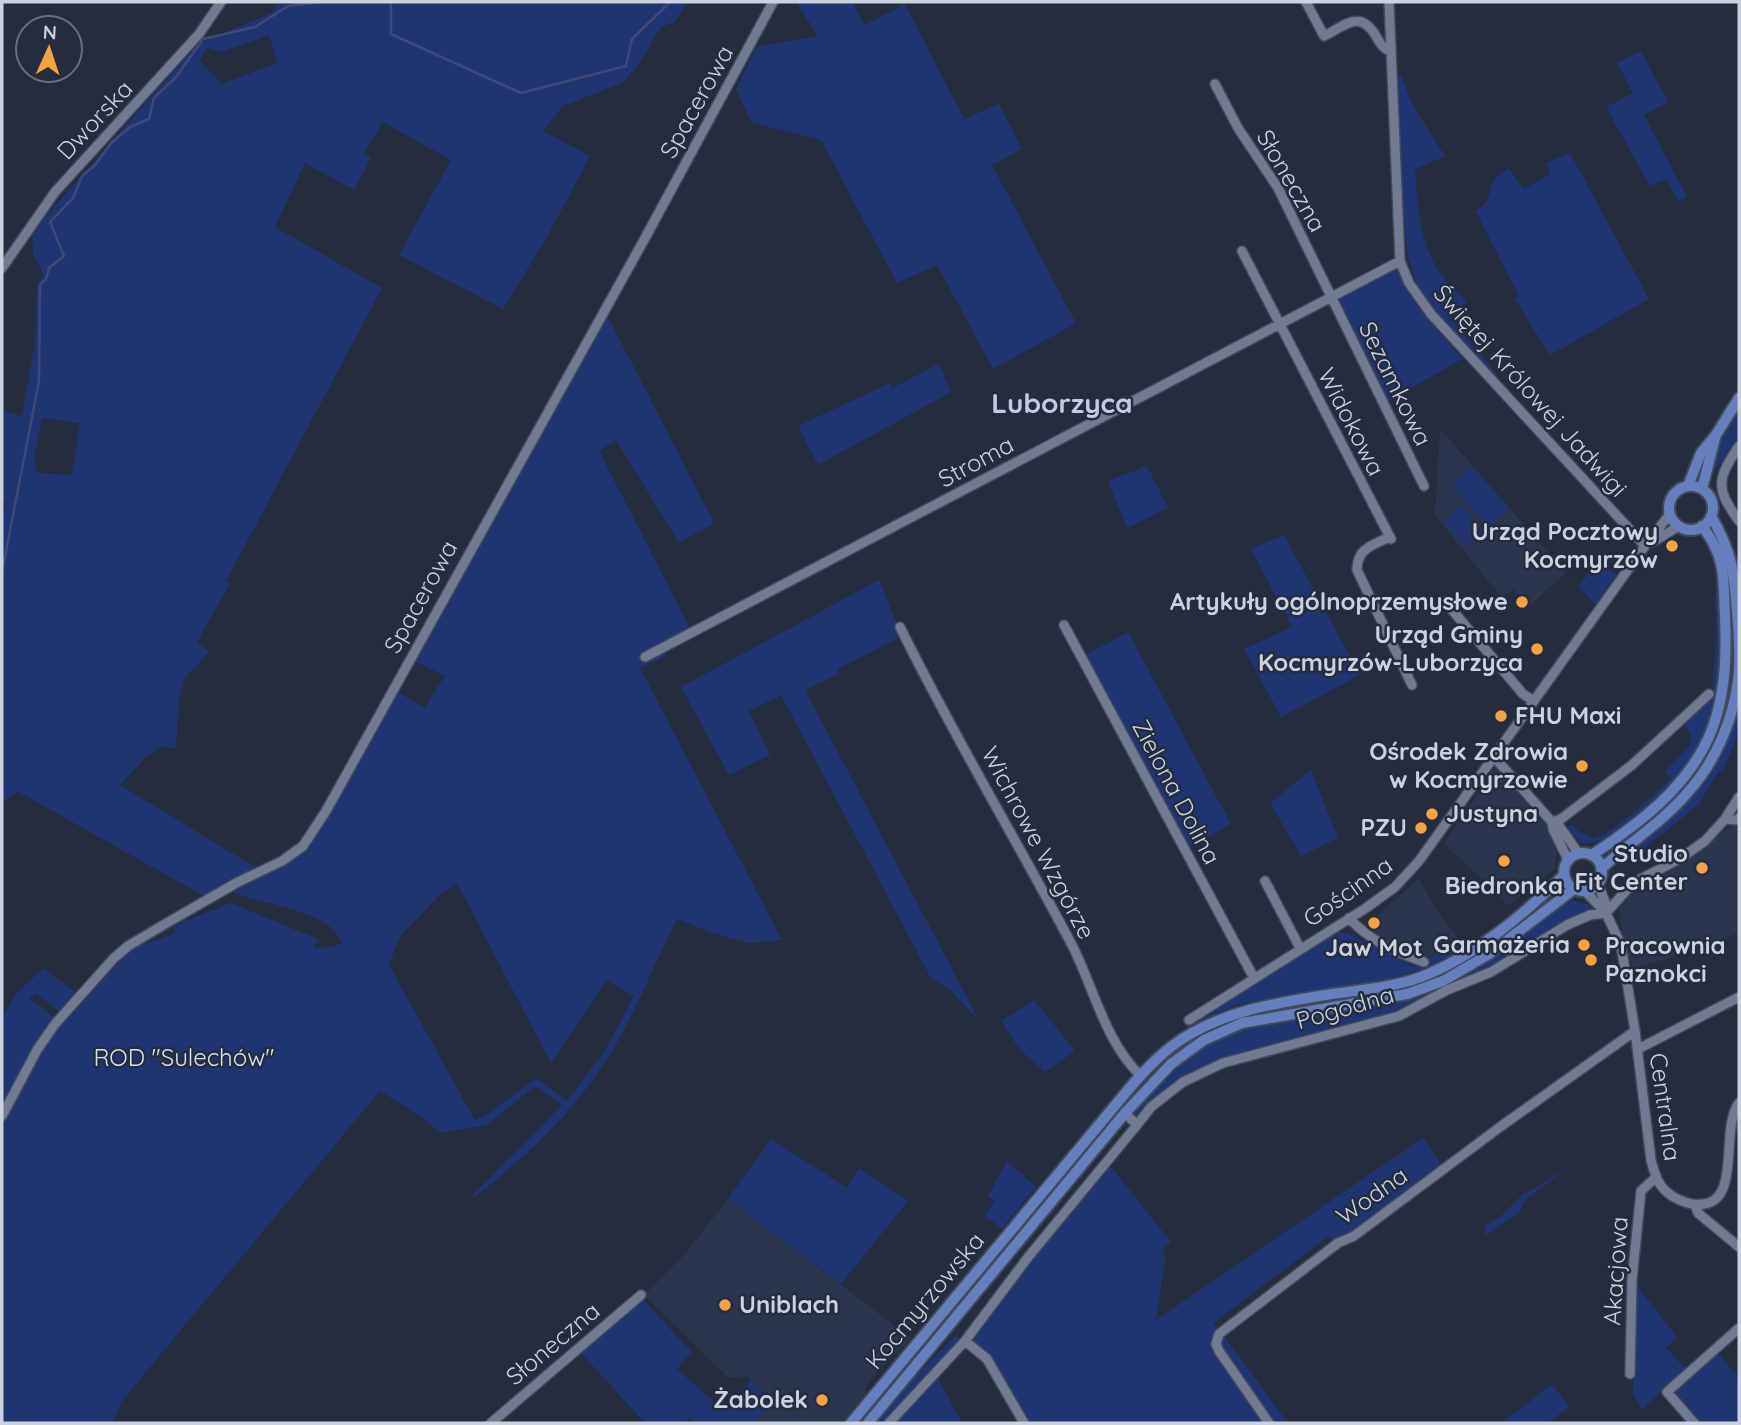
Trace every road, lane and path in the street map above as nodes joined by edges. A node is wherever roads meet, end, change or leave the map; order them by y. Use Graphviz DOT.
graph roads {
  1 [pos="221,2"];
  2 [pos="773,2"];
  3 [pos="1306,2"];
  4 [pos="1389,2"];
  5 [pos="1391,52"];
  6 [pos="1215,83"];
  7 [pos="1242,251"];
  8 [pos="1400,261"];
  9 [pos="2,268"];
  10 [pos="1331,298"];
  11 [pos="1280,325"];
  12 [pos="1739,398"];
  13 [pos="1716,435"];
  14 [pos="1739,446"];
  15 [pos="1424,486"];
  16 [pos="1688,486"];
  17 [pos="1702,489"];
  18 [pos="1670,514"];
  19 [pos="1711,516"];
  20 [pos="1739,522"];
  21 [pos="1679,526"];
  22 [pos="1702,526"];
  23 [pos="1645,546"];
  24 [pos="1447,604"];
  25 [pos="1064,625"];
  26 [pos="900,627"];
  27 [pos="645,657"];
  28 [pos="1412,685"];
  29 [pos="1709,694"];
  30 [pos="1534,701"];
  31 [pos="1494,757"];
  32 [pos="1739,797"];
  33 [pos="1739,818"];
  34 [pos="1725,819"];
  35 [pos="1552,822"];
  36 [pos="1585,854"];
  37 [pos="1568,860"];
  38 [pos="1601,869"];
  39 [pos="1564,875"];
  40 [pos="1265,881"];
  41 [pos="1598,884"];
  42 [pos="1579,890"];
  43 [pos="1606,913"];
  44 [pos="1349,918"];
  45 [pos="1300,948"];
  46 [pos="1424,962"];
  47 [pos="1254,978"];
  48 [pos="1739,997"];
  49 [pos="1189,1020"];
  50 [pos="1636,1031"];
  51 [pos="1638,1049"];
  52 [pos="1141,1076"];
  53 [pos="1739,1103"];
  54 [pos="1125,1113"];
  55 [pos="2,1116"];
  56 [pos="1137,1125"];
  57 [pos="1655,1178"];
  58 [pos="1695,1205"];
  59 [pos="1739,1247"];
  60 [pos="641,1295"];
  61 [pos="1739,1328"];
  62 [pos="965,1341"];
  63 [pos="1630,1374"];
  64 [pos="491,1423"];
  65 [pos="851,1423"];
  66 [pos="867,1423"];
  67 [pos="889,1423"];
  68 [pos="1024,1423"];
  69 [pos="1269,1423"];
  70 [pos="1694,1423"];
  1 -- 9 [label="street, Dworska"];
  2 -- 55 [label="street, Spacerowa"];
  3 -- 5 [label="street"];
  4 -- 5 [label="street, Świętej Królowej Jadwigi"];
  5 -- 8 [label="street, Świętej Królowej Jadwigi"];
  6 -- 10 [label="street, Słoneczna"];
  7 -- 11 [label="street, Widokowa"];
  8 -- 10 [label="street, Stroma"];
  8 -- 23 [label="street, Świętej Królowej Jadwigi"];
  10 -- 11 [label="street, Stroma"];
  10 -- 15 [label="street, Sezamkowa"];
  11 -- 27 [label="street, Stroma"];
  11 -- 28 [label="street, Widokowa"];
  12 -- 13 [label="main road"];
  13 -- 16 [label="main road"];
  13 -- 17 [label="main road"];
  14 -- 20 [label="street"];
  16 -- 17 [label="main road"];
  16 -- 18 [label="main road"];
  17 -- 19 [label="main road"];
  18 -- 21 [label="main road"];
  18 -- 23 [label="street, Gościnna"];
  19 -- 22 [label="main road"];
  19 -- 38 [label="main road"];
  21 -- 22 [label="main road"];
  21 -- 23 [label="street"];
  22 -- 36 [label="main road"];
  23 -- 30 [label="street, Gościnna"];
  24 -- 30 [label="street"];
  25 -- 47 [label="street, Zielona Dolina"];
  26 -- 52 [label="street, Wichrowe Wzgórze"];
  29 -- 35 [label="street"];
  30 -- 31 [label="street, Gościnna"];
  31 -- 35 [label="street"];
  31 -- 44 [label="street, Gościnna"];
  32 -- 34 [label="street"];
  33 -- 34 [label="street"];
  34 -- 43 [label="street"];
  35 -- 36 [label="street"];
  35 -- 37 [label="street"];
  36 -- 37 [label="main road"];
  36 -- 38 [label="main road"];
  37 -- 39 [label="main road"];
  38 -- 41 [label="main road"];
  39 -- 42 [label="main road"];
  39 -- 52 [label="main road, Kocmyrzowska"];
  40 -- 45 [label="street"];
  41 -- 42 [label="main road"];
  41 -- 43 [label="street, Centralna"];
  42 -- 43 [label="street, Centralna"];
  42 -- 54 [label="main road, Kocmyrzowska"];
  43 -- 50 [label="street, Centralna"];
  43 -- 56 [label="street, Pogodna"];
  44 -- 45 [label="street, Gościnna"];
  44 -- 46 [label="street"];
  45 -- 47 [label="street, Gościnna"];
  47 -- 49 [label="street, Gościnna"];
  48 -- 51 [label="street"];
  50 -- 51 [label="street, Centralna"];
  50 -- 69 [label="street, Wodna"];
  51 -- 57 [label="street, Centralna"];
  52 -- 65 [label="main road, Kocmyrzowska"];
  53 -- 58 [label="street"];
  54 -- 56 [label="street"];
  54 -- 66 [label="main road, Kocmyrzowska"];
  56 -- 62 [label="street, Pogodna"];
  57 -- 58 [label="street, Centralna"];
  57 -- 63 [label="street, Akacjowa"];
  58 -- 59 [label="street, Centralna"];
  60 -- 64 [label="street, Słoneczna"];
  61 -- 70 [label="street"];
  62 -- 67 [label="street, Pogodna"];
  62 -- 68 [label="street"];
}
